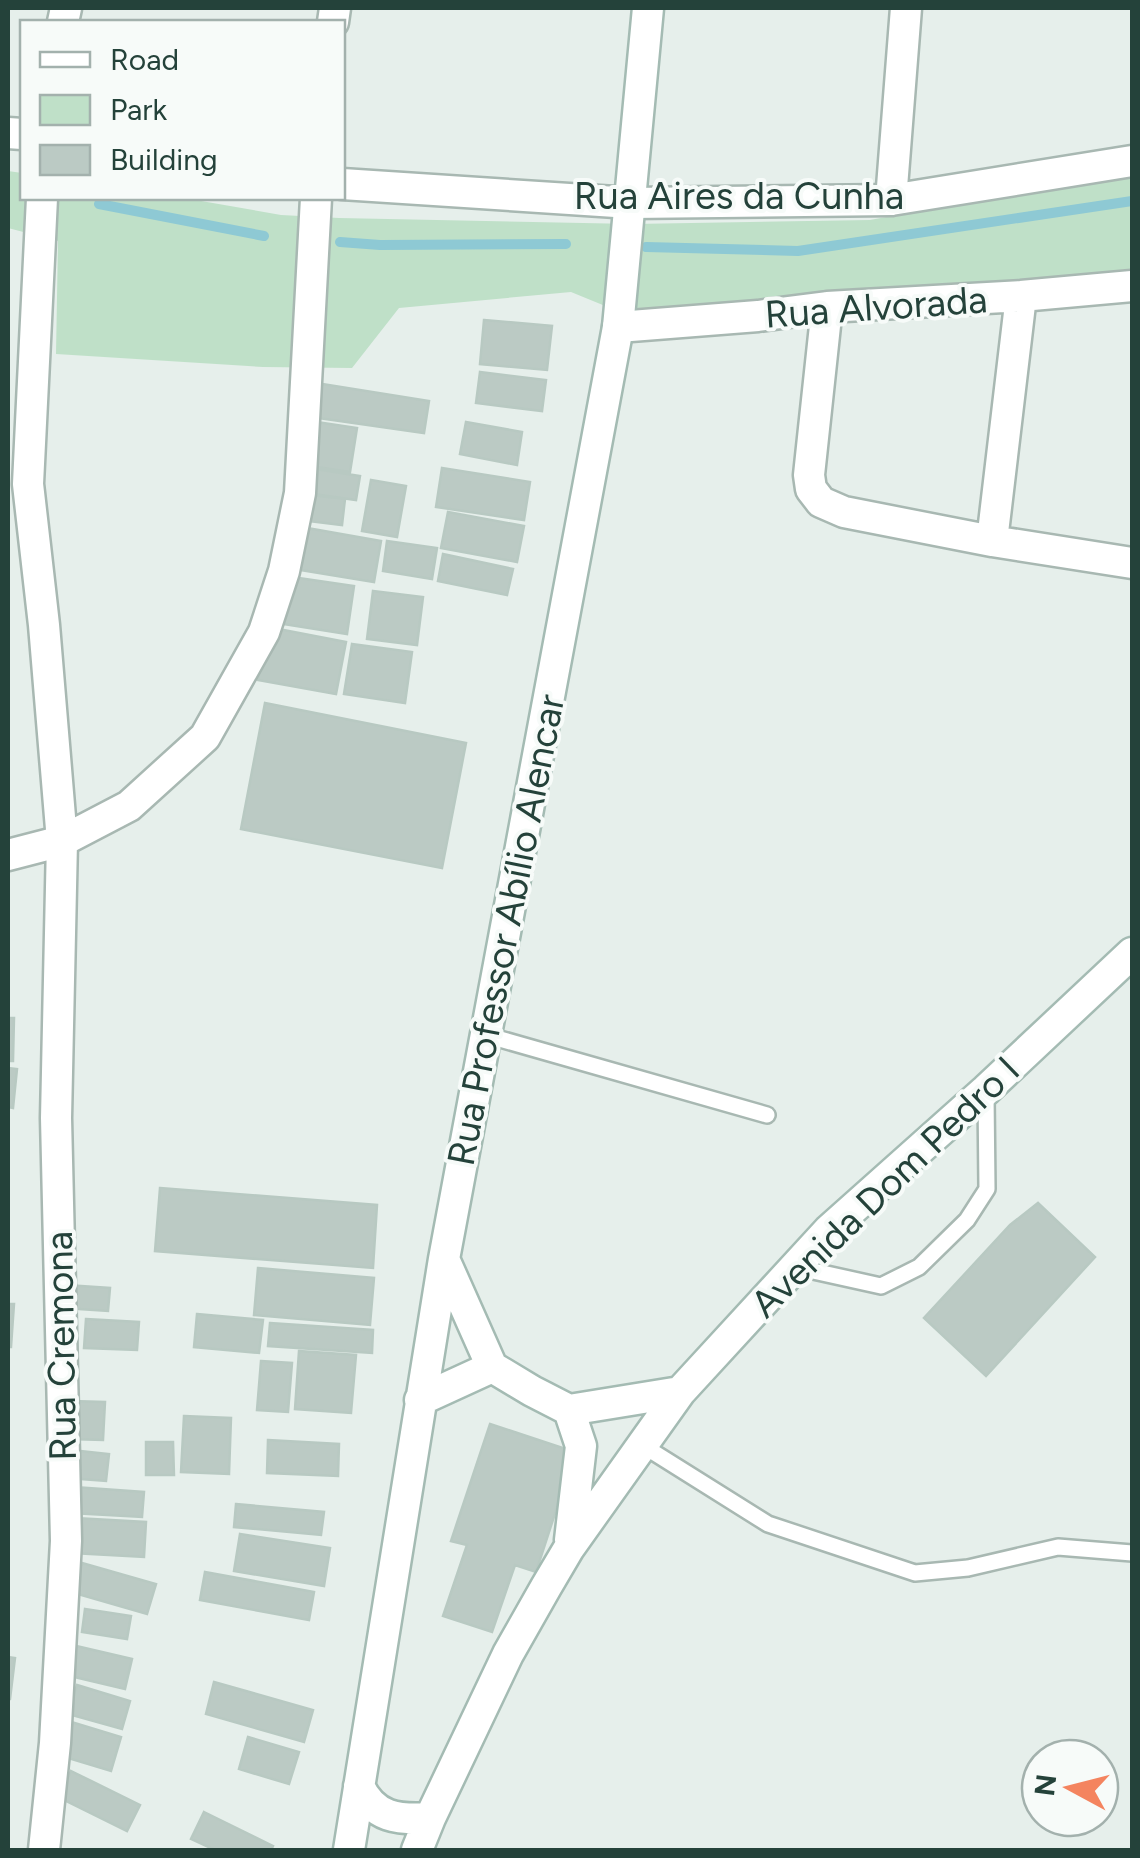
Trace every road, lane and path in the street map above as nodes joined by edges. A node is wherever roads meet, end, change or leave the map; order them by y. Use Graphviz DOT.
graph roads {
  1 [pos="648,8"];
  2 [pos="906,8"];
  3 [pos="1132,161"];
  4 [pos="345,184"];
  5 [pos="42,200"];
  6 [pos="316,200"];
  7 [pos="891,200"];
  8 [pos="631,203"];
  9 [pos="1132,286"];
  10 [pos="1021,296"];
  11 [pos="827,307"];
  12 [pos="618,327"];
  13 [pos="992,541"];
  14 [pos="1132,562"];
  15 [pos="62,841"];
  16 [pos="8,855"];
  17 [pos="1132,953"];
  18 [pos="486,1035"];
  19 [pos="986,1090"];
  20 [pos="767,1115"];
  21 [pos="444,1258"];
  22 [pos="795,1268"];
  23 [pos="492,1367"];
  24 [pos="680,1392"];
  25 [pos="420,1400"];
  26 [pos="568,1410"];
  27 [pos="642,1445"];
  28 [pos="569,1548"];
  29 [pos="1132,1553"];
  30 [pos="358,1786"];
  31 [pos="430,1818"];
  32 [pos="44,1850"];
  33 [pos="349,1850"];
  34 [pos="418,1850"];
  1 -- 8 [label="street, Rua Professor Abílio Alencar"];
  2 -- 7 [label="street"];
  3 -- 7 [label="street, Rua Aires da Cunha"];
  4 -- 8 [label="street, Rua Aires da Cunha"];
  5 -- 15 [label="street, Rua Cremona"];
  6 -- 15 [label="street"];
  7 -- 8 [label="street, Rua Aires da Cunha"];
  8 -- 12 [label="street, Rua Professor Abílio Alencar"];
  9 -- 10 [label="street, Rua Alvorada"];
  10 -- 11 [label="street, Rua Alvorada"];
  10 -- 13 [label="street"];
  11 -- 12 [label="street, Rua Alvorada"];
  11 -- 13 [label="street"];
  12 -- 18 [label="street, Rua Professor Abílio Alencar"];
  13 -- 14 [label="street"];
  15 -- 16 [label="street"];
  15 -- 32 [label="street, Rua Cremona"];
  17 -- 19 [label="street, Avenida Dom Pedro I"];
  18 -- 20 [label="lane"];
  18 -- 21 [label="street, Rua Professor Abílio Alencar"];
  19 -- 22 [label="street, Avenida Dom Pedro I"];
  19 -- 22 [label="lane"];
  21 -- 23 [label="street"];
  21 -- 25 [label="street, Rua Professor Abílio Alencar"];
  22 -- 24 [label="street, Avenida Dom Pedro I"];
  23 -- 25 [label="street"];
  23 -- 26 [label="street"];
  24 -- 26 [label="street"];
  24 -- 27 [label="street, Avenida Dom Pedro I"];
  25 -- 30 [label="street, Rua Professor Abílio Alencar"];
  26 -- 28 [label="street"];
  27 -- 28 [label="street, Avenida Dom Pedro I"];
  27 -- 29 [label="lane"];
  28 -- 31 [label="street, Avenida Dom Pedro I"];
  30 -- 31 [label="street"];
  30 -- 33 [label="street, Rua Professor Abílio Alencar"];
  31 -- 34 [label="street, Avenida Dom Pedro I"];
}
